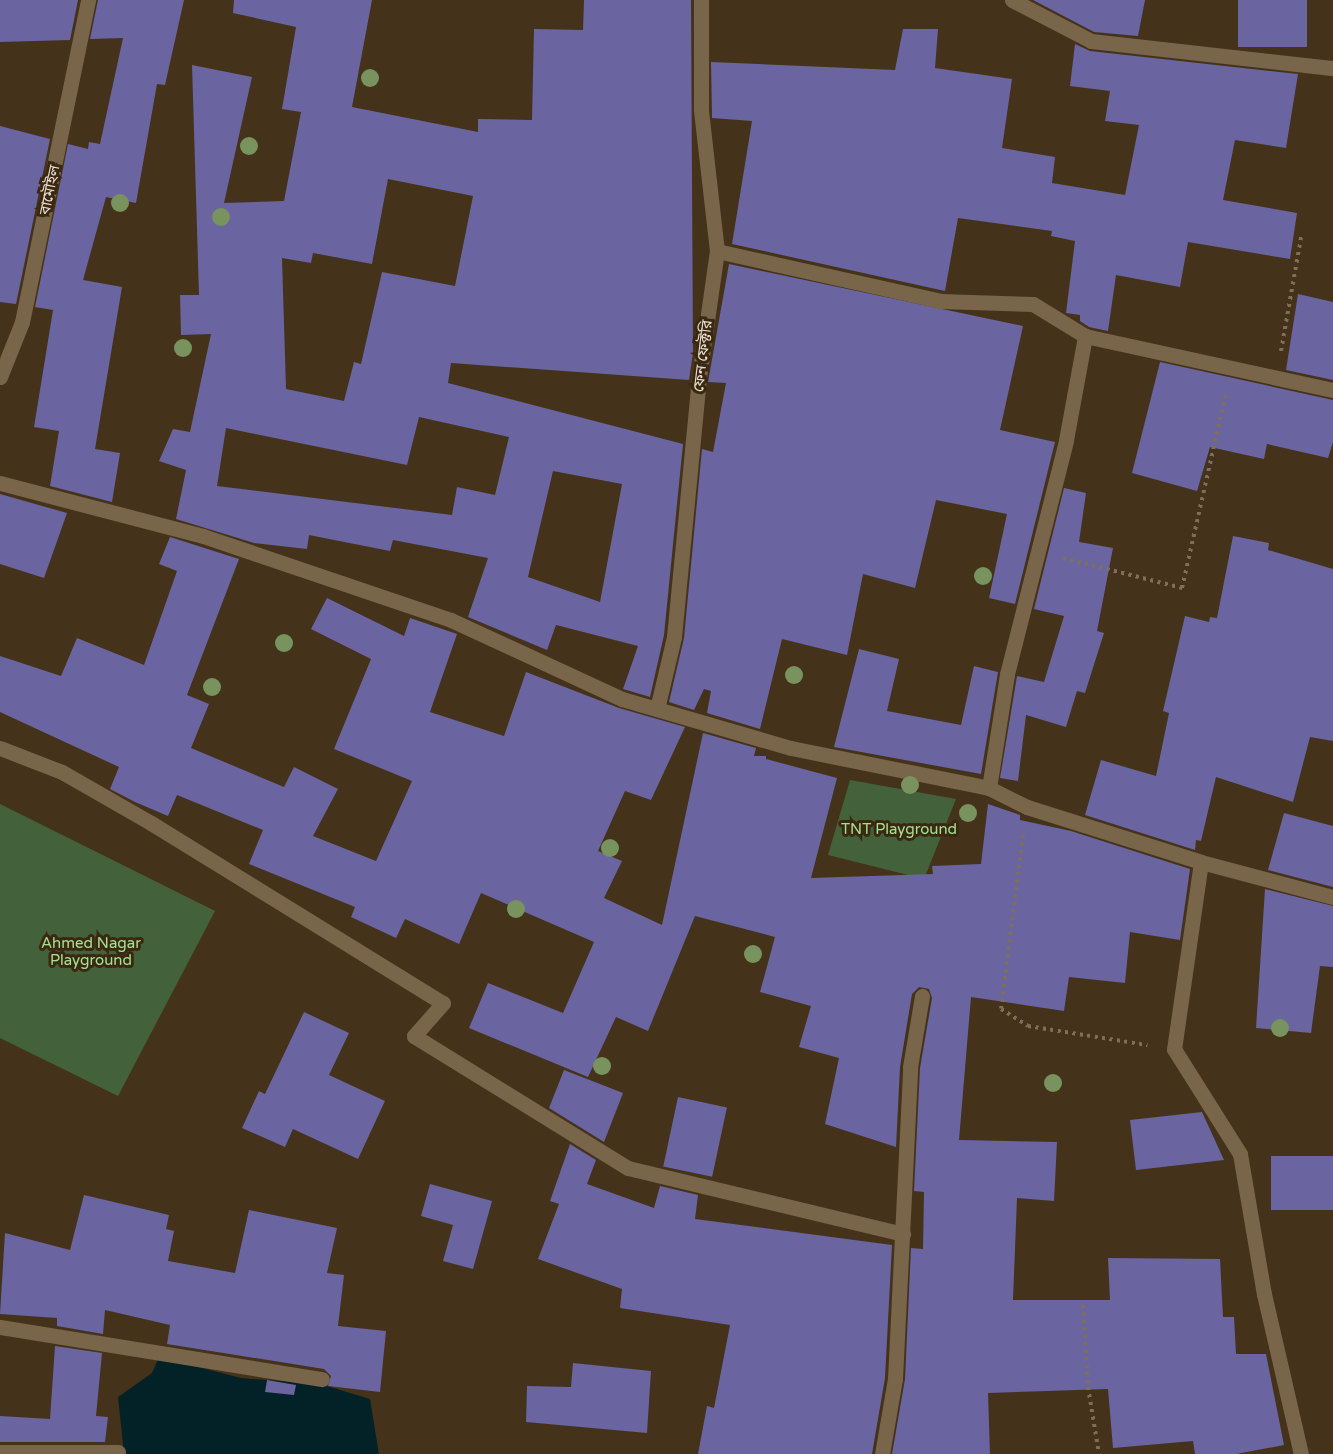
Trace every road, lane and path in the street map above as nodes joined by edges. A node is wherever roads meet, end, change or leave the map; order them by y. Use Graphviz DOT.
graph roads {
  1 [pos="88,0"];
  2 [pos="700,0"];
  3 [pos="1012,0"];
  4 [pos="1333,68"];
  5 [pos="1300,237"];
  6 [pos="717,251"];
  7 [pos="1085,336"];
  8 [pos="1232,368"];
  9 [pos="0,377"];
  10 [pos="1276,378"];
  11 [pos="1333,390"];
  12 [pos="0,483"];
  13 [pos="1039,553"];
  14 [pos="657,709"];
  15 [pos="0,748"];
  16 [pos="989,788"];
  17 [pos="1027,807"];
  18 [pos="1201,862"];
  19 [pos="1333,897"];
  20 [pos="922,996"];
  21 [pos="1174,1049"];
  22 [pos="903,1234"];
  23 [pos="1083,1305"];
  24 [pos="0,1327"];
  25 [pos="322,1379"];
  26 [pos="0,1452"];
  27 [pos="118,1452"];
  28 [pos="882,1454"];
  29 [pos="1099,1454"];
  30 [pos="1301,1454"];
  1 -- 9 [label="street, বামৌইল"];
  2 -- 6 [label="street, ফেন ফেক্টরি"];
  3 -- 4 [label="street"];
  5 -- 10 [label="path"];
  6 -- 7 [label="street"];
  6 -- 14 [label="street, ফেন ফেক্টরি"];
  7 -- 8 [label="street"];
  7 -- 13 [label="street"];
  8 -- 10 [label="street"];
  8 -- 13 [label="path"];
  10 -- 11 [label="street"];
  12 -- 14 [label="street"];
  13 -- 16 [label="street"];
  14 -- 16 [label="street"];
  15 -- 22 [label="street"];
  16 -- 17 [label="street"];
  17 -- 18 [label="street"];
  17 -- 21 [label="path"];
  18 -- 19 [label="street"];
  18 -- 21 [label="street"];
  20 -- 22 [label="street"];
  21 -- 30 [label="street"];
  22 -- 28 [label="street"];
  23 -- 29 [label="path"];
  24 -- 25 [label="street"];
  26 -- 27 [label="street"];
}
